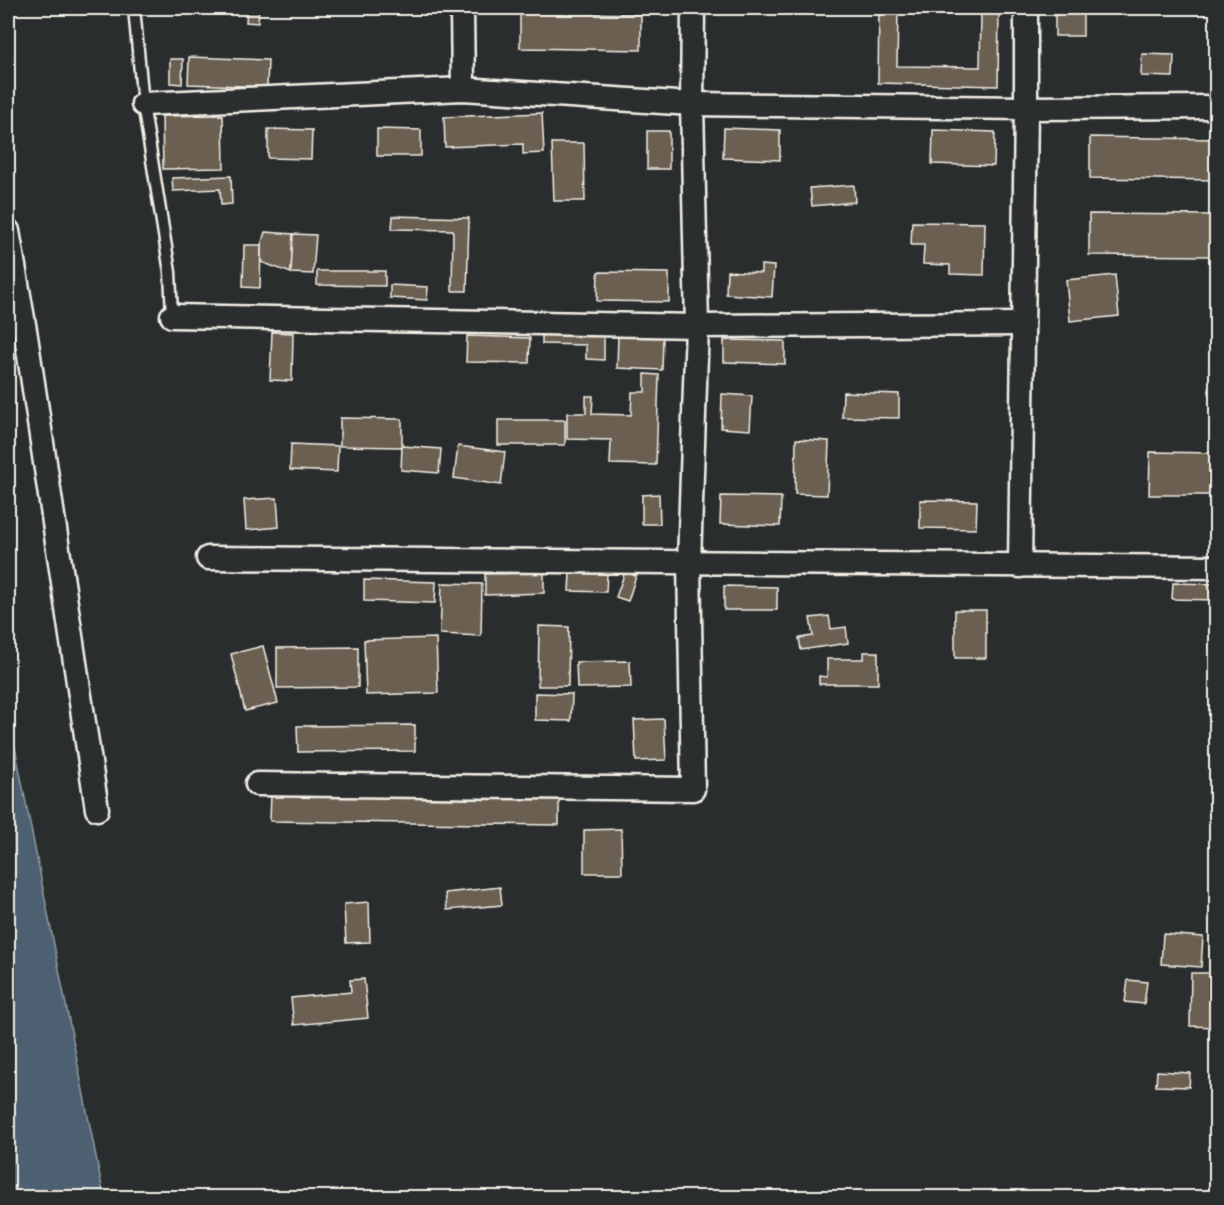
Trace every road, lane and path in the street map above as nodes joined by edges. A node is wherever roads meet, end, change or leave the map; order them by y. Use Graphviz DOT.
graph roads {
  1 [pos="134,8"];
  2 [pos="462,8"];
  3 [pos="693,8"];
  4 [pos="1026,8"];
  5 [pos="463,89"];
  6 [pos="143,104"];
  7 [pos="692,104"];
  8 [pos="1026,108"];
  9 [pos="1216,108"];
  10 [pos="8,231"];
  11 [pos="172,316"];
  12 [pos="1023,324"];
  13 [pos="697,326"];
  14 [pos="208,558"];
  15 [pos="689,562"];
  16 [pos="1020,566"];
  17 [pos="1216,567"];
  18 [pos="257,784"];
  19 [pos="97,809"];
  1 -- 6 [label="lane"];
  2 -- 5 [label="street"];
  3 -- 7 [label="street"];
  4 -- 8 [label="street"];
  5 -- 6 [label="street"];
  5 -- 7 [label="street"];
  6 -- 11 [label="lane"];
  7 -- 8 [label="street"];
  7 -- 13 [label="street"];
  8 -- 9 [label="street"];
  8 -- 12 [label="street"];
  10 -- 19 [label="street"];
  11 -- 13 [label="street"];
  12 -- 13 [label="street"];
  12 -- 16 [label="street"];
  13 -- 15 [label="street"];
  14 -- 15 [label="street"];
  15 -- 16 [label="street"];
  15 -- 18 [label="street"];
  16 -- 17 [label="street"];
}
